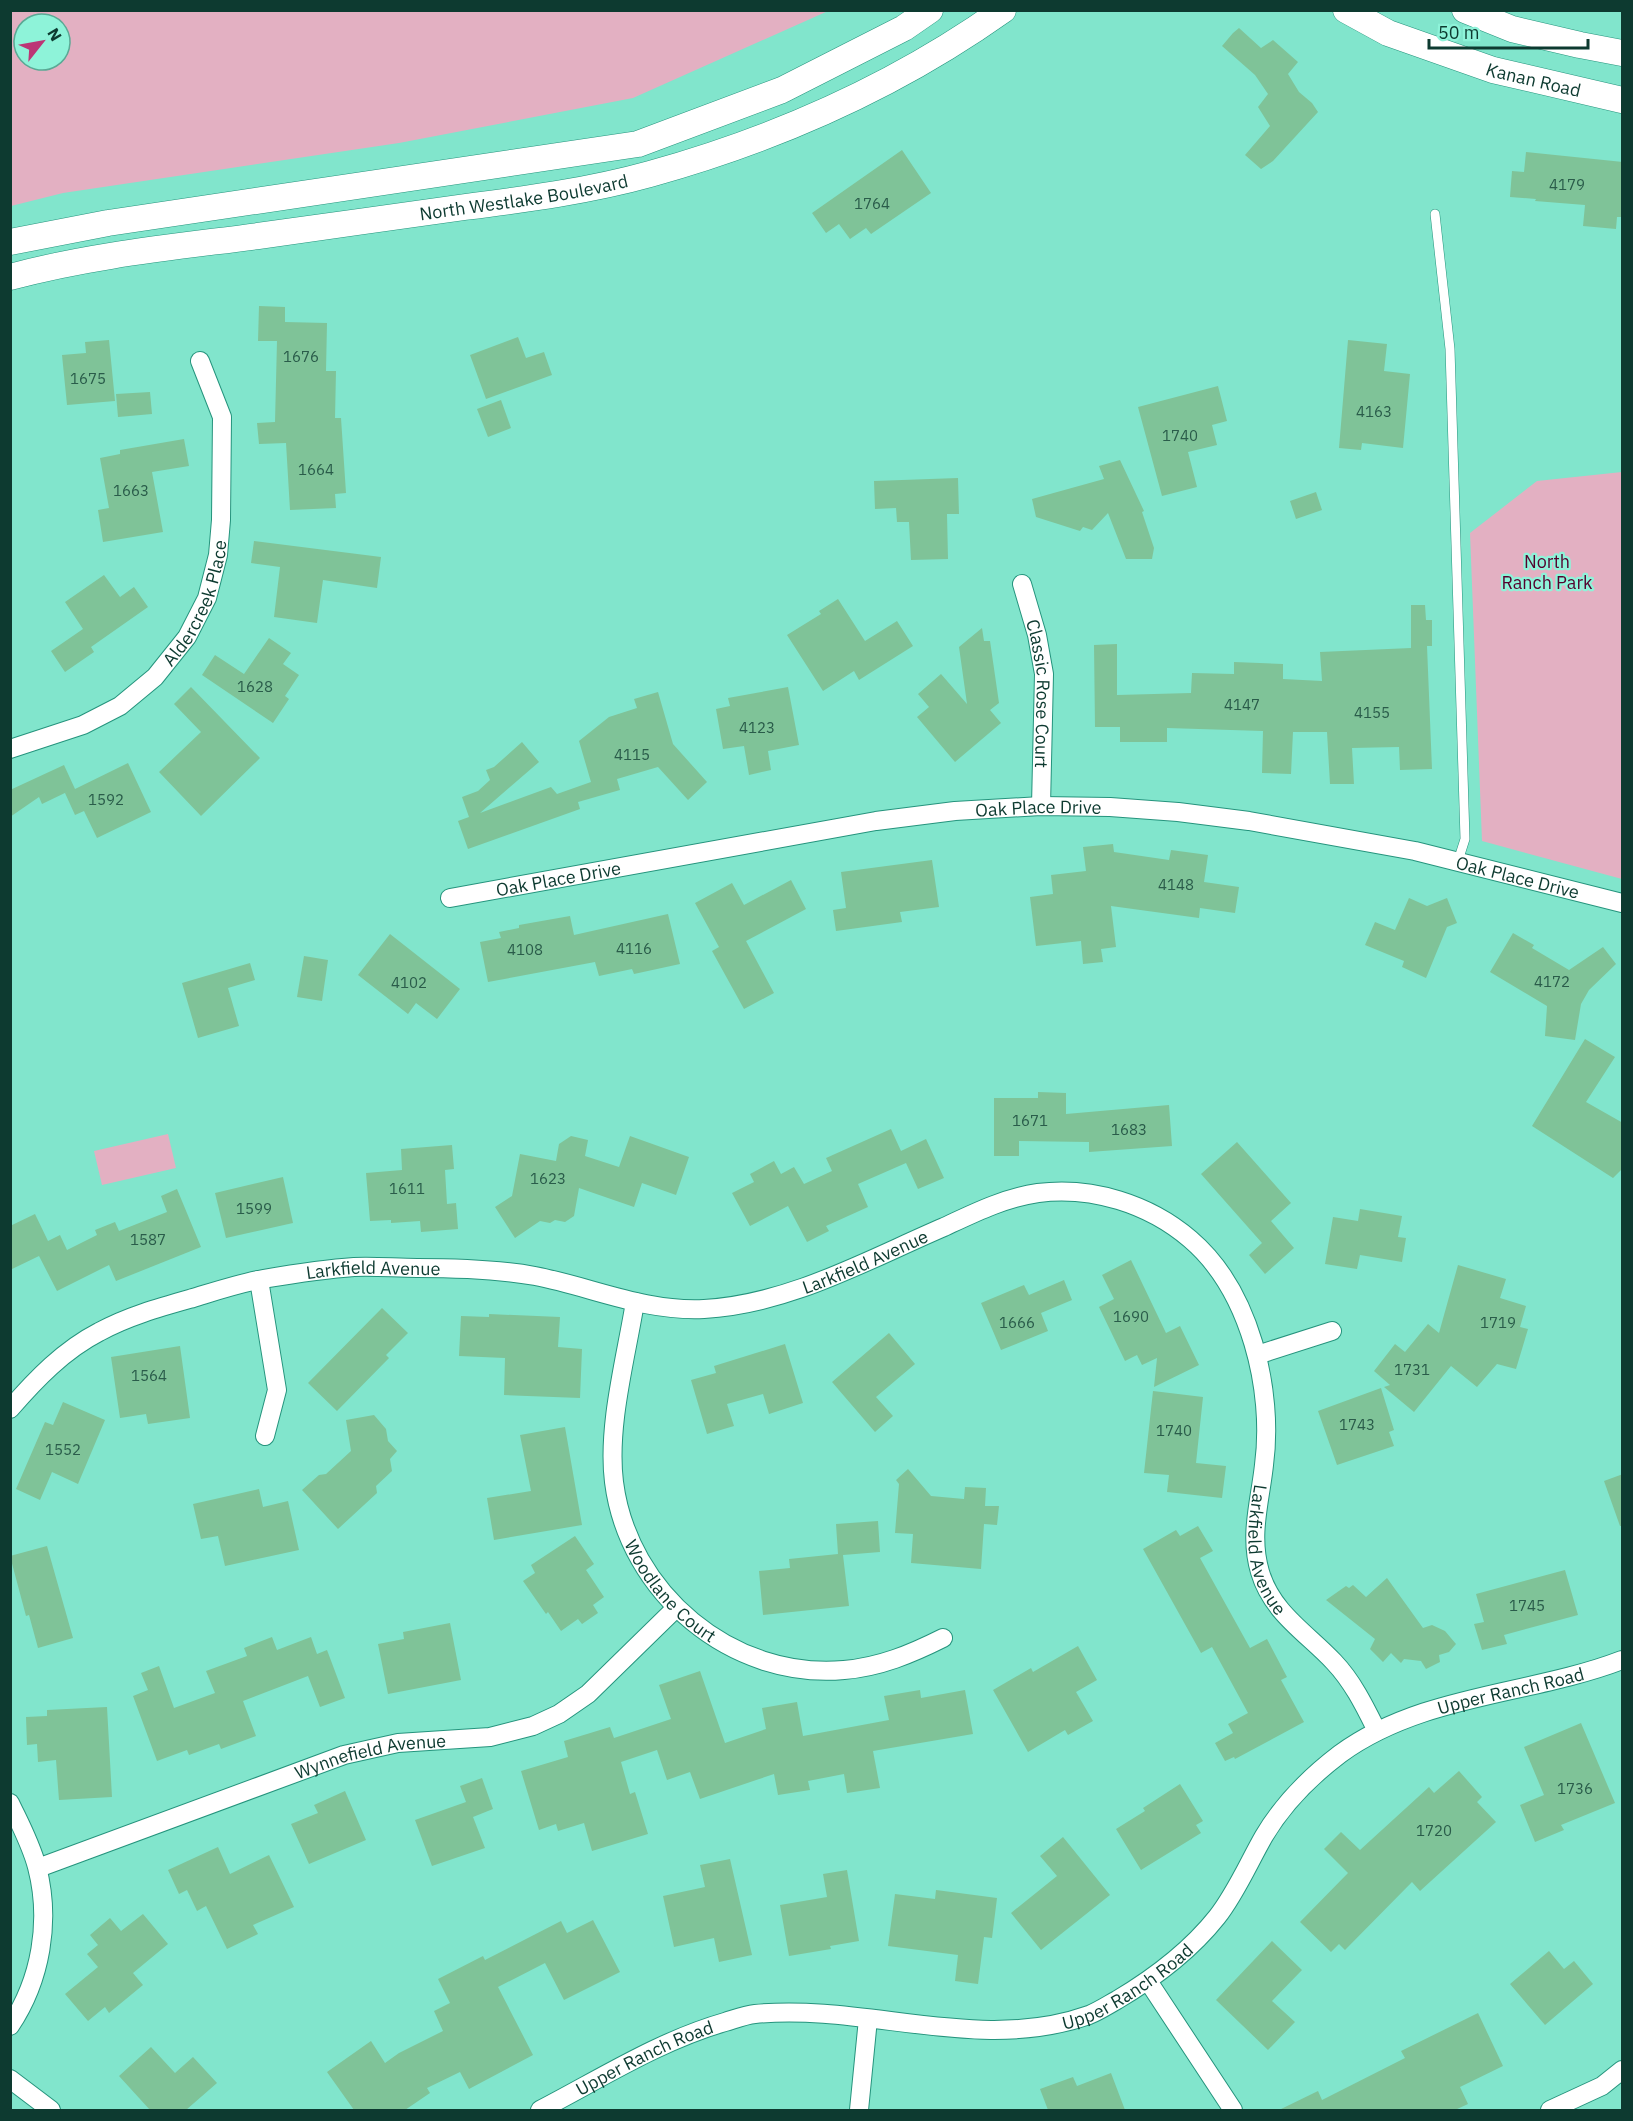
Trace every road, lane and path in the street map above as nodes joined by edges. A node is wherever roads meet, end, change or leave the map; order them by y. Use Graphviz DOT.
graph roads {
  1 [pos="930,10"];
  2 [pos="1004,10"];
  3 [pos="1346,10"];
  4 [pos="1465,10"];
  5 [pos="1623,53"];
  6 [pos="1623,100"];
  7 [pos="1435,214"];
  8 [pos="10,242"];
  9 [pos="10,277"];
  10 [pos="200,361"];
  11 [pos="1022,584"];
  12 [pos="10,749"];
  13 [pos="1041,806"];
  14 [pos="1458,861"];
  15 [pos="450,898"];
  16 [pos="1623,903"];
  17 [pos="259,1280"];
  18 [pos="635,1302"];
  19 [pos="1332,1331"];
  20 [pos="1257,1355"];
  21 [pos="10,1409"];
  22 [pos="265,1436"];
  23 [pos="676,1608"];
  24 [pos="943,1638"];
  25 [pos="1623,1659"];
  26 [pos="1377,1731"];
  27 [pos="10,1803"];
  28 [pos="38,1868"];
  29 [pos="1148,1982"];
  30 [pos="868,2019"];
  31 [pos="10,2026"];
  32 [pos="1623,2070"];
  33 [pos="10,2079"];
  34 [pos="51,2110"];
  35 [pos="540,2110"];
  36 [pos="859,2110"];
  37 [pos="1233,2110"];
  38 [pos="1550,2110"];
  1 -- 8 [label="main road, North Westlake Boulevard"];
  2 -- 9 [label="main road, North Westlake Boulevard"];
  3 -- 6 [label="main road, Kanan Road"];
  4 -- 5 [label="main road"];
  7 -- 14 [label="lane"];
  10 -- 12 [label="street, Aldercreek Place"];
  11 -- 13 [label="street, Classic Rose Court"];
  13 -- 14 [label="street, Oak Place Drive"];
  13 -- 15 [label="street, Oak Place Drive"];
  14 -- 16 [label="street, Oak Place Drive"];
  17 -- 18 [label="street, Larkfield Avenue"];
  17 -- 21 [label="street, Larkfield Avenue"];
  17 -- 22 [label="street"];
  18 -- 20 [label="street, Larkfield Avenue"];
  18 -- 23 [label="street, Woodlane Court"];
  19 -- 20 [label="street"];
  20 -- 26 [label="street, Larkfield Avenue"];
  23 -- 24 [label="street, Woodlane Court"];
  23 -- 28 [label="street, Wynnefield Avenue"];
  25 -- 26 [label="street, Upper Ranch Road"];
  26 -- 29 [label="street, Upper Ranch Road"];
  27 -- 28 [label="street"];
  28 -- 31 [label="street"];
  29 -- 30 [label="street, Upper Ranch Road"];
  29 -- 37 [label="street"];
  30 -- 35 [label="street, Upper Ranch Road"];
  30 -- 36 [label="street"];
  32 -- 38 [label="street"];
  33 -- 34 [label="street"];
}
